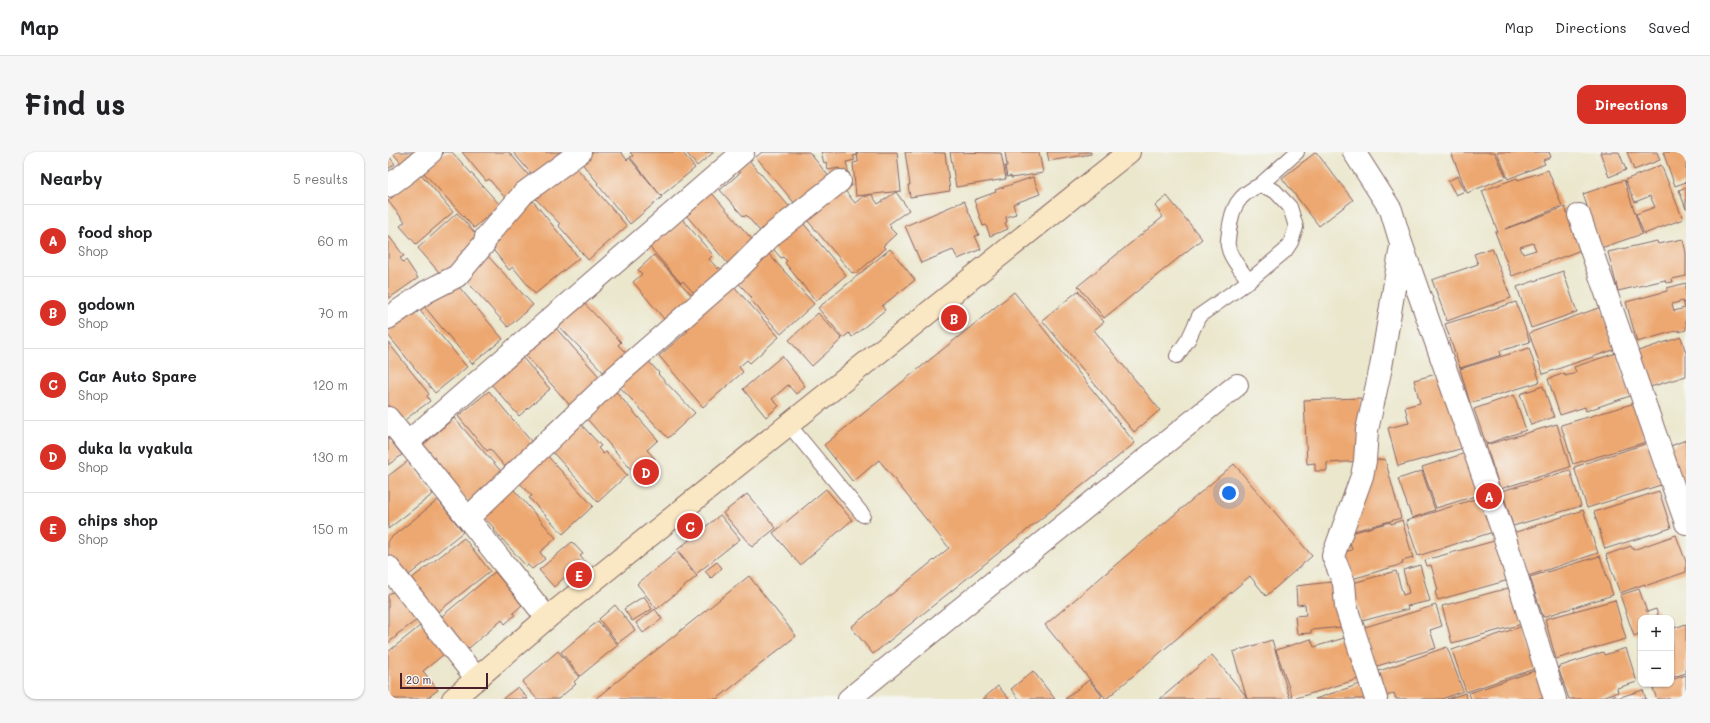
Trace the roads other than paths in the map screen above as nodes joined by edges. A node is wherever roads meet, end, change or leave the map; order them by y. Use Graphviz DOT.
graph roads {
  1 [pos="431,152"];
  2 [pos="580,152"];
  3 [pos="743,152"];
  4 [pos="1129,152"];
  5 [pos="1297,152"];
  6 [pos="1354,152"];
  7 [pos="840,181"];
  8 [pos="1260,185"];
  9 [pos="388,186"];
  10 [pos="1579,215"];
  11 [pos="1401,243"];
  12 [pos="1249,281"];
  13 [pos="388,318"];
  14 [pos="1177,356"];
  15 [pos="1237,384"];
  16 [pos="388,418"];
  17 [pos="789,425"];
  18 [pos="408,442"];
  19 [pos="863,515"];
  20 [pos="468,518"];
  21 [pos="1686,523"];
  22 [pos="388,567"];
  23 [pos="548,618"];
  24 [pos="477,679"];
  25 [pos="453,699"];
  26 [pos="849,699"];
  27 [pos="1376,699"];
  28 [pos="1556,699"];
  1 -- 9 [label="street"];
  2 -- 13 [label="street"];
  3 -- 18 [label="street"];
  4 -- 17 [label="street"];
  5 -- 8 [label="lane"];
  6 -- 11 [label="street"];
  7 -- 20 [label="street"];
  8 -- 12 [label="lane"];
  8 -- 12 [label="lane"];
  10 -- 21 [label="street"];
  11 -- 27 [label="street"];
  11 -- 28 [label="street"];
  12 -- 14 [label="lane"];
  15 -- 26 [label="street"];
  16 -- 18 [label="street"];
  17 -- 19 [label="lane"];
  17 -- 23 [label="street"];
  18 -- 20 [label="street"];
  20 -- 23 [label="street"];
  22 -- 24 [label="street"];
  23 -- 24 [label="street"];
  24 -- 25 [label="street"];
}
